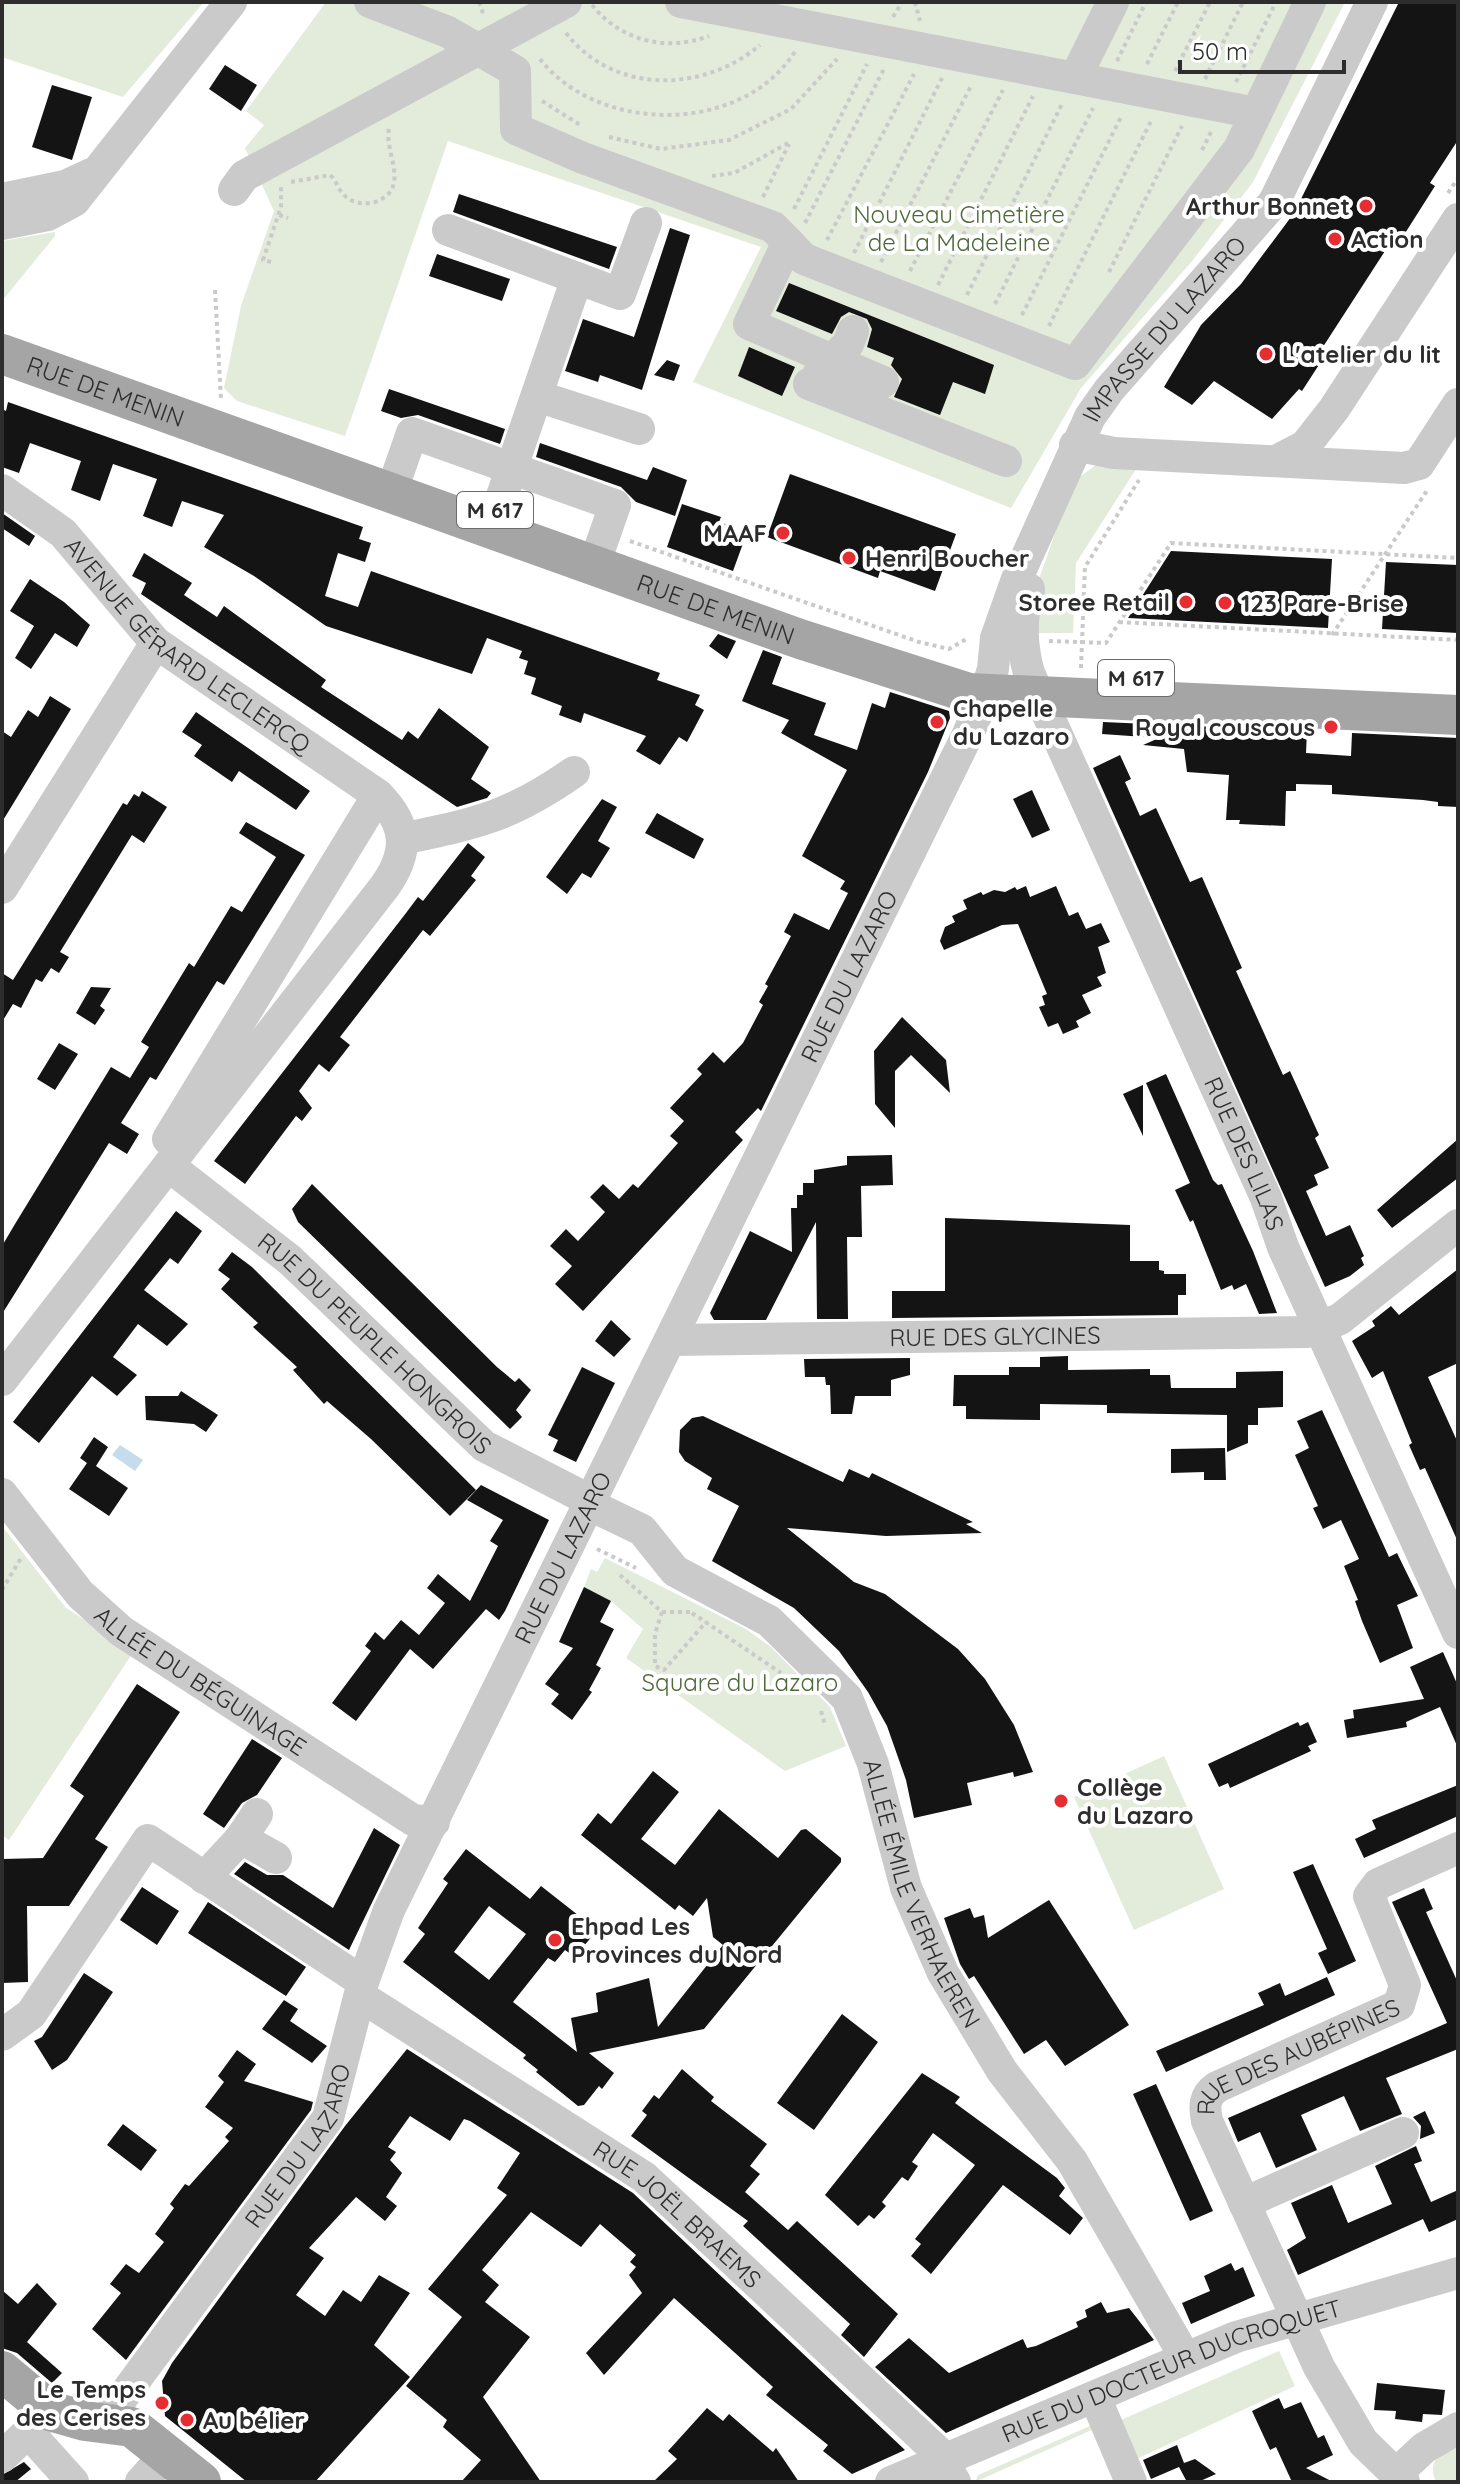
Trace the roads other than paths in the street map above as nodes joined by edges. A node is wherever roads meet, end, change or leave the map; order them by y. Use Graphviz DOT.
graph roads {
  1 [pos="231,2"];
  2 [pos="370,2"];
  3 [pos="681,2"];
  4 [pos="1113,2"];
  5 [pos="1310,2"];
  6 [pos="1372,2"];
  7 [pos="557,6"];
  8 [pos="496,40"];
  9 [pos="1119,87"];
  10 [pos="1256,113"];
  11 [pos="234,190"];
  12 [pos="1451,209"];
  13 [pos="3,212"];
  14 [pos="646,223"];
  15 [pos="448,230"];
  16 [pos="827,263"];
  17 [pos="577,278"];
  18 [pos="853,331"];
  19 [pos="2,332"];
  20 [pos="2,354"];
  21 [pos="832,360"];
  22 [pos="883,382"];
  23 [pos="537,396"];
  24 [pos="1458,404"];
  25 [pos="639,429"];
  26 [pos="1075,445"];
  27 [pos="1278,460"];
  28 [pos="1006,461"];
  29 [pos="513,469"];
  30 [pos="394,484"];
  31 [pos="2,490"];
  32 [pos="494,520"];
  33 [pos="600,548"];
  34 [pos="156,643"];
  35 [pos="1011,669"];
  36 [pos="1458,693"];
  37 [pos="1458,715"];
  38 [pos="574,772"];
  39 [pos="378,795"];
  40 [pos="402,839"];
  41 [pos="2,888"];
  42 [pos="169,1166"];
  43 [pos="1458,1225"];
  44 [pos="1320,1329"];
  45 [pos="671,1340"];
  46 [pos="2,1380"];
  47 [pos="2,1494"];
  48 [pos="591,1503"];
  49 [pos="1458,1633"];
  50 [pos="434,1822"];
  51 [pos="1458,1848"];
  52 [pos="276,1858"];
  53 [pos="204,1878"];
  54 [pos="361,1989"];
  55 [pos="2,2035"];
  56 [pos="1403,2133"];
  57 [pos="1244,2203"];
  58 [pos="1458,2273"];
  59 [pos="1294,2318"];
  60 [pos="1185,2357"];
  61 [pos="2,2371"];
  62 [pos="1095,2397"];
  63 [pos="105,2421"];
  64 [pos="39,2422"];
  65 [pos="1458,2428"];
  66 [pos="167,2453"];
  67 [pos="2,2457"];
  68 [pos="950,2471"];
  69 [pos="1399,2479"];
  70 [pos="73,2482"];
  71 [pos="141,2482"];
  72 [pos="201,2482"];
  73 [pos="891,2482"];
  74 [pos="1131,2482"];
  1 -- 13 [label="street"];
  2 -- 8 [label="street"];
  3 -- 9 [label="street"];
  4 -- 9 [label="street"];
  5 -- 10 [label="street"];
  6 -- 26 [label="street, IMPASSE DU LAZARO"];
  7 -- 8 [label="street"];
  8 -- 11 [label="street"];
  8 -- 16 [label="street"];
  9 -- 10 [label="street"];
  10 -- 16 [label="street"];
  12 -- 27 [label="street"];
  14 -- 17 [label="street"];
  15 -- 17 [label="street"];
  16 -- 21 [label="street"];
  17 -- 23 [label="street"];
  18 -- 21 [label="street"];
  19 -- 30 [label="main road, RUE DE MENIN / M 617"];
  20 -- 30 [label="main road, RUE DE MENIN / M 617"];
  21 -- 22 [label="street"];
  21 -- 28 [label="street"];
  23 -- 25 [label="street"];
  23 -- 29 [label="street"];
  24 -- 27 [label="street"];
  26 -- 27 [label="street"];
  26 -- 35 [label="street, IMPASSE DU LAZARO"];
  29 -- 30 [label="street"];
  29 -- 32 [label="street"];
  29 -- 33 [label="street"];
  30 -- 32 [label="main road, RUE DE MENIN / M 617"];
  31 -- 34 [label="street, AVENUE GÉRARD LECLERCQ"];
  32 -- 33 [label="main road, RUE DE MENIN / M 617"];
  33 -- 35 [label="main road, RUE DE MENIN / M 617"];
  34 -- 39 [label="street, AVENUE GÉRARD LECLERCQ"];
  34 -- 41 [label="street"];
  35 -- 36 [label="main road, RUE DE MENIN / M 617"];
  35 -- 37 [label="main road, RUE DE MENIN / M 617"];
  35 -- 44 [label="street, RUE DES LILAS"];
  35 -- 45 [label="street, RUE DU LAZARO"];
  38 -- 40 [label="street"];
  39 -- 40 [label="street, AVENUE GÉRARD LECLERCQ"];
  39 -- 42 [label="street"];
  40 -- 42 [label="street"];
  42 -- 46 [label="street"];
  42 -- 48 [label="street, RUE DU PEUPLE HONGROIS"];
  43 -- 44 [label="street"];
  44 -- 45 [label="street, RUE DES GLYCINES"];
  44 -- 49 [label="street, RUE DES LILAS"];
  45 -- 48 [label="street, RUE DU LAZARO"];
  47 -- 50 [label="street, ALLÉE DU BÉGUINAGE"];
  48 -- 50 [label="street, RUE DU LAZARO"];
  48 -- 60 [label="street, ALLÉE ÉMILE VERHAEREN"];
  50 -- 54 [label="street, RUE DU LAZARO"];
  51 -- 57 [label="street, RUE DES AUBÉPINES"];
  52 -- 53 [label="street"];
  53 -- 54 [label="street, RUE JOËL BRAEMS"];
  53 -- 55 [label="street, RUE JOËL BRAEMS"];
  54 -- 63 [label="street, RUE DU LAZARO"];
  54 -- 68 [label="street, RUE JOËL BRAEMS"];
  56 -- 57 [label="street"];
  57 -- 59 [label="street, RUE DES AUBÉPINES"];
  58 -- 59 [label="street, RUE DU DOCTEUR DUCROQUET"];
  59 -- 60 [label="street, RUE DU DOCTEUR DUCROQUET"];
  59 -- 69 [label="street, RUE DES AUBÉPINES"];
  60 -- 62 [label="street, RUE DU DOCTEUR DUCROQUET"];
  61 -- 64 [label="main road"];
  62 -- 68 [label="street, RUE DU DOCTEUR DUCROQUET"];
  62 -- 74 [label="street"];
  63 -- 64 [label="main road"];
  63 -- 66 [label="main road"];
  64 -- 67 [label="street"];
  64 -- 70 [label="street"];
  65 -- 69 [label="street"];
  66 -- 71 [label="street"];
  66 -- 72 [label="main road"];
  68 -- 73 [label="street, RUE DU DOCTEUR DUCROQUET"];
}
